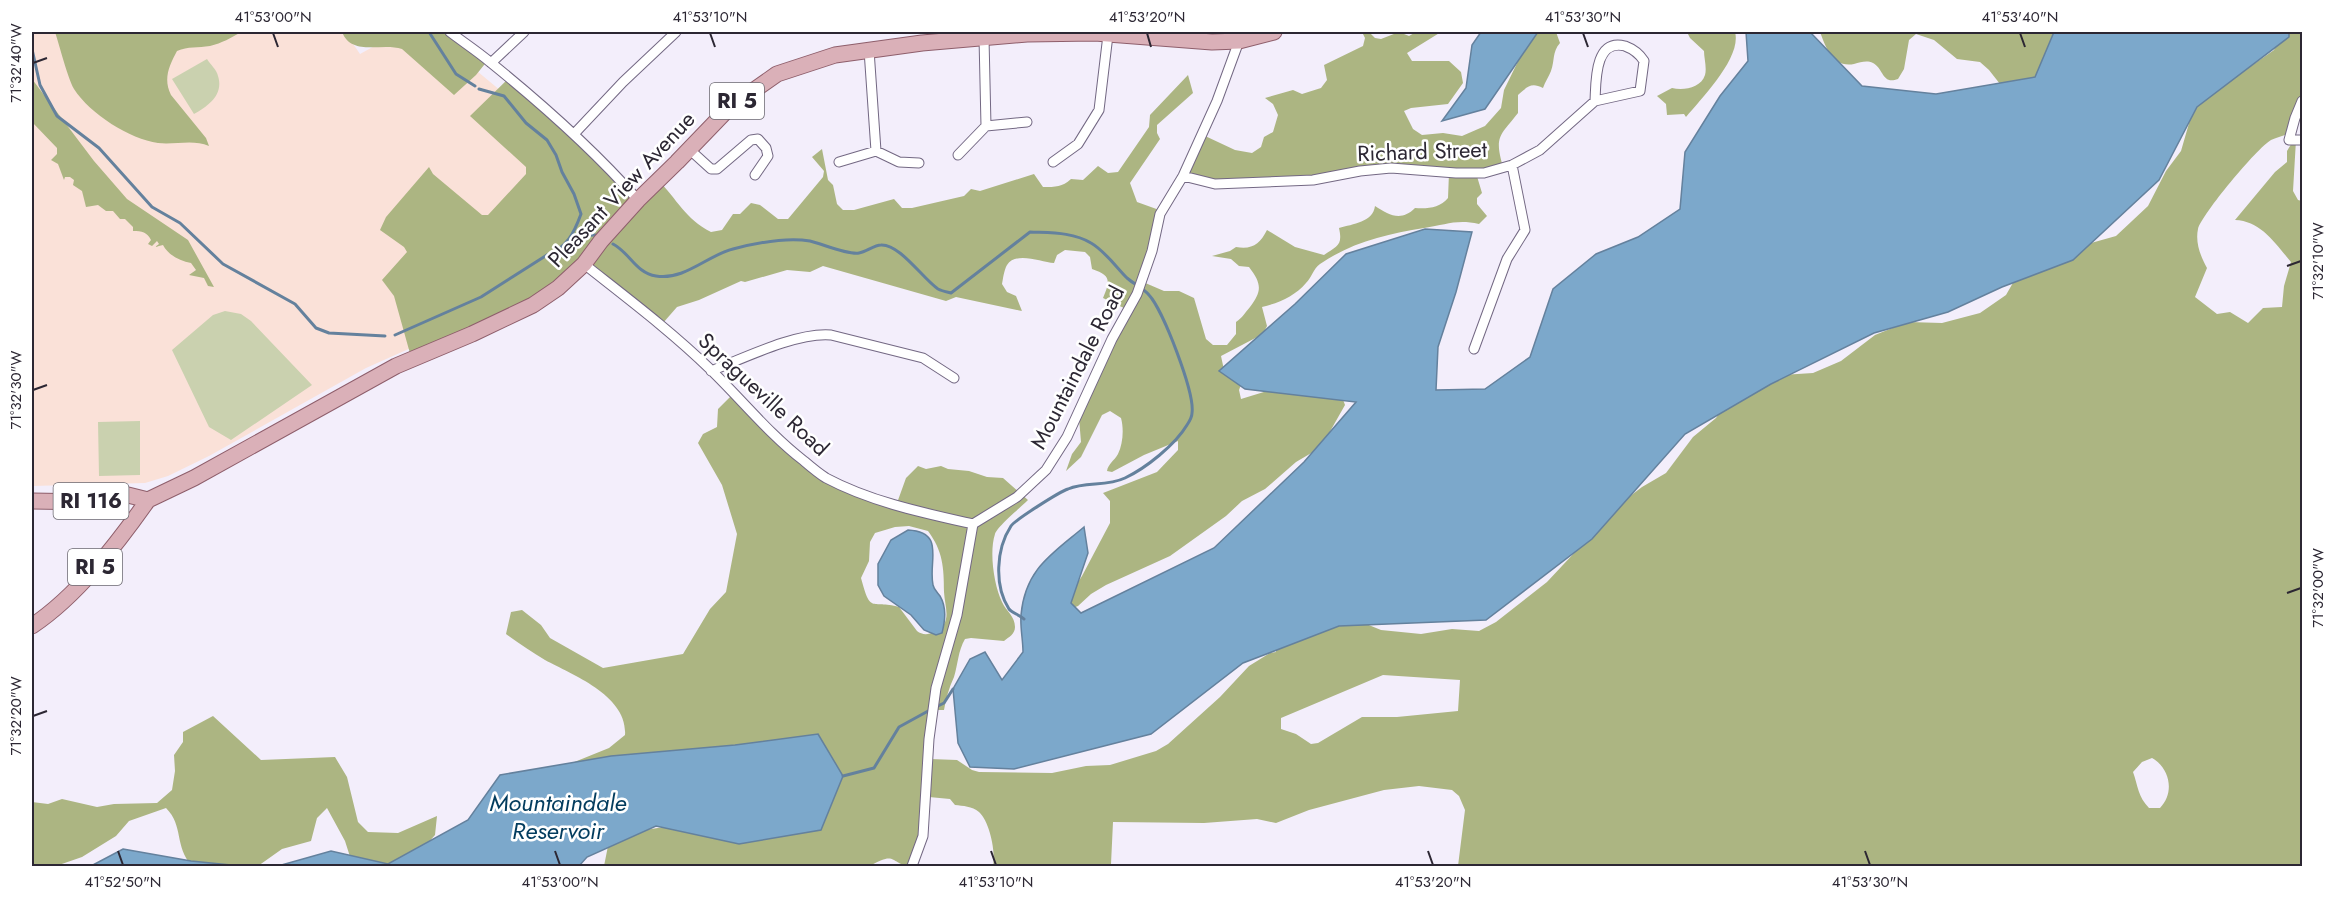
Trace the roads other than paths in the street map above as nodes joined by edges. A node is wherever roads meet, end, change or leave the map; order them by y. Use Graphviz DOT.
graph roads {
  1 [pos="450,32"];
  2 [pos="524,32"];
  3 [pos="676,32"];
  4 [pos="1274,32"];
  5 [pos="1108,35"];
  6 [pos="1159,35"];
  7 [pos="980,36"];
  8 [pos="1239,41"];
  9 [pos="869,50"];
  10 [pos="491,63"];
  11 [pos="1595,101"];
  12 [pos="2302,101"];
  13 [pos="1027,122"];
  14 [pos="986,126"];
  15 [pos="574,134"];
  16 [pos="2302,140"];
  17 [pos="689,149"];
  18 [pos="876,151"];
  19 [pos="957,155"];
  20 [pos="839,162"];
  21 [pos="1053,162"];
  22 [pos="919,163"];
  23 [pos="1512,165"];
  24 [pos="755,174"];
  25 [pos="1183,176"];
  26 [pos="638,200"];
  27 [pos="584,264"];
  28 [pos="1474,349"];
  29 [pos="711,371"];
  30 [pos="954,378"];
  31 [pos="148,500"];
  32 [pos="32,501"];
  33 [pos="973,524"];
  34 [pos="32,626"];
  35 [pos="912,867"];
  1 -- 10 [label="street"];
  2 -- 10 [label="street"];
  3 -- 15 [label="street"];
  4 -- 8 [label="main road, Pleasant View Avenue / RI 5"];
  5 -- 6 [label="main road, Pleasant View Avenue / RI 5"];
  5 -- 7 [label="main road, Pleasant View Avenue / RI 5"];
  5 -- 21 [label="street"];
  6 -- 8 [label="main road, Pleasant View Avenue / RI 5"];
  7 -- 9 [label="main road, Pleasant View Avenue / RI 5"];
  7 -- 14 [label="street"];
  8 -- 25 [label="street, Mountaindale Road"];
  9 -- 17 [label="main road, Pleasant View Avenue / RI 5"];
  9 -- 18 [label="street"];
  10 -- 15 [label="street"];
  11 -- 11 [label="street, Richard Street"];
  11 -- 23 [label="street, Richard Street"];
  12 -- 16 [label="street"];
  13 -- 14 [label="street"];
  14 -- 19 [label="street"];
  15 -- 26 [label="street"];
  17 -- 24 [label="street"];
  17 -- 26 [label="main road, Pleasant View Avenue / RI 5"];
  18 -- 20 [label="street"];
  18 -- 22 [label="street"];
  23 -- 25 [label="street, Richard Street"];
  23 -- 28 [label="street"];
  25 -- 33 [label="street, Mountaindale Road"];
  26 -- 27 [label="main road, Pleasant View Avenue / RI 5"];
  27 -- 29 [label="street, Spragueville Road"];
  27 -- 31 [label="main road, Pleasant View Avenue / RI 5"];
  29 -- 30 [label="street"];
  29 -- 33 [label="street, Spragueville Road"];
  31 -- 32 [label="main road, RI 116"];
  31 -- 34 [label="main road, RI 5"];
  33 -- 35 [label="street"];
}
